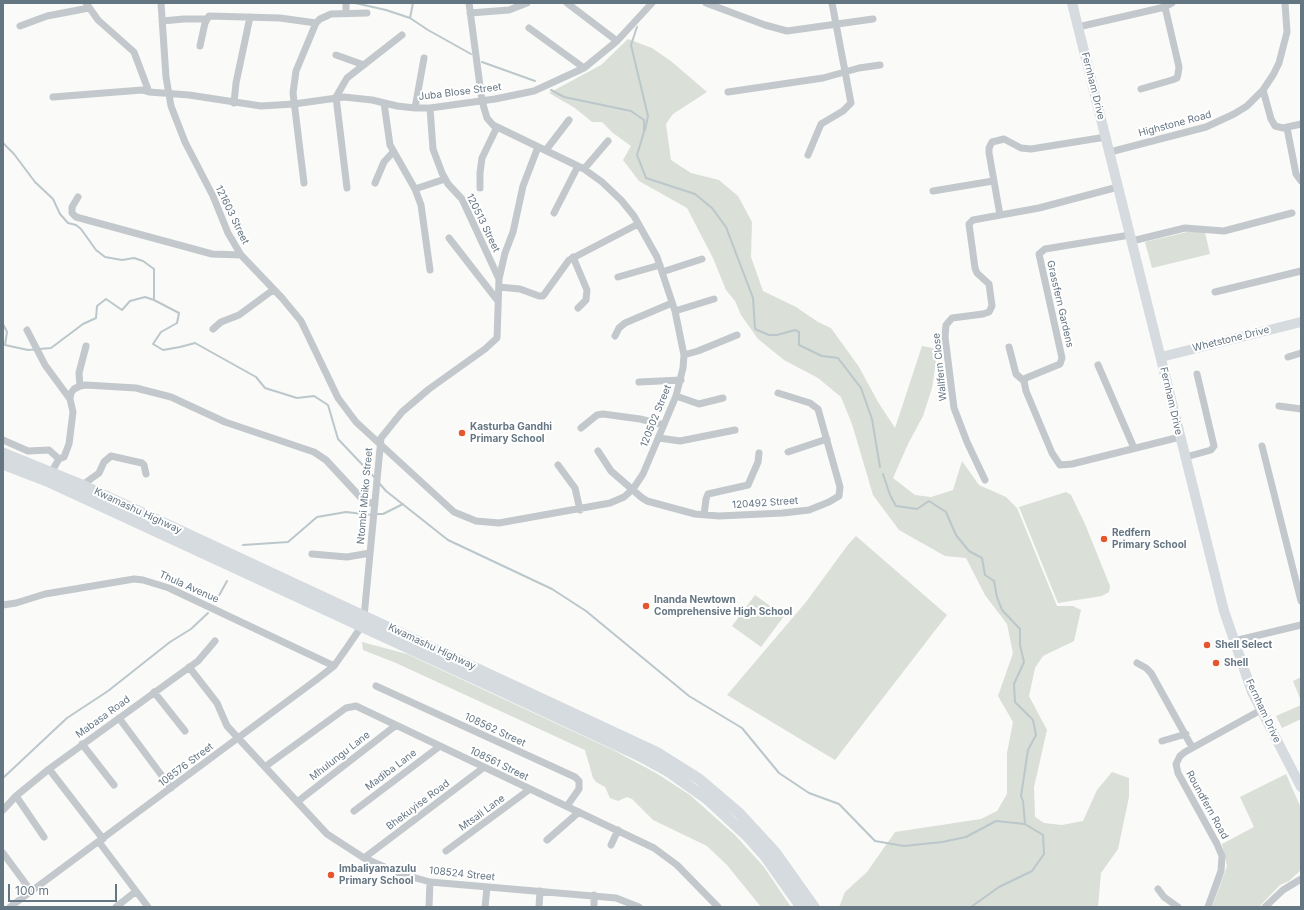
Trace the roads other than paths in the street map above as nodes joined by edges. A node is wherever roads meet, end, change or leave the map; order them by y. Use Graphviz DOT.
graph roads {
  1 [pos="161,3"];
  2 [pos="469,3"];
  3 [pos="527,3"];
  4 [pos="652,3"];
  5 [pos="706,3"];
  6 [pos="832,3"];
  7 [pos="1072,3"];
  8 [pos="1172,3"];
  9 [pos="1285,3"];
  10 [pos="567,4"];
  11 [pos="88,6"];
  12 [pos="1165,7"];
  13 [pos="346,8"];
  14 [pos="367,13"];
  15 [pos="470,13"];
  16 [pos="250,17"];
  17 [pos="206,19"];
  18 [pos="873,19"];
  19 [pos="162,21"];
  20 [pos="316,23"];
  21 [pos="836,25"];
  22 [pos="20,26"];
  23 [pos="529,28"];
  24 [pos="1078,28"];
  25 [pos="402,34"];
  26 [pos="617,41"];
  27 [pos="200,46"];
  28 [pos="336,55"];
  29 [pos="424,58"];
  30 [pos="364,65"];
  31 [pos="880,65"];
  32 [pos="584,68"];
  33 [pos="845,73"];
  34 [pos="1141,89"];
  35 [pos="1263,90"];
  36 [pos="149,92"];
  37 [pos="728,92"];
  38 [pos="169,93"];
  39 [pos="53,97"];
  40 [pos="336,97"];
  41 [pos="482,101"];
  42 [pos="234,102"];
  43 [pos="384,103"];
  44 [pos="294,104"];
  45 [pos="415,108"];
  46 [pos="430,108"];
  47 [pos="569,120"];
  48 [pos="1301,124"];
  49 [pos="497,127"];
  50 [pos="1287,128"];
  51 [pos="1106,138"];
  52 [pos="608,141"];
  53 [pos="538,147"];
  54 [pos="546,150"];
  55 [pos="393,152"];
  56 [pos="1110,152"];
  57 [pos="808,155"];
  58 [pos="581,168"];
  59 [pos="445,179"];
  60 [pos="993,181"];
  61 [pos="1301,182"];
  62 [pos="304,183"];
  63 [pos="375,183"];
  64 [pos="1118,187"];
  65 [pos="347,188"];
  66 [pos="480,188"];
  67 [pos="415,189"];
  68 [pos="933,191"];
  69 [pos="78,197"];
  70 [pos="554,213"];
  71 [pos="1292,213"];
  72 [pos="1000,215"];
  73 [pos="638,224"];
  74 [pos="449,238"];
  75 [pos="1131,238"];
  76 [pos="241,255"];
  77 [pos="573,257"];
  78 [pos="702,259"];
  79 [pos="661,269"];
  80 [pos="430,270"];
  81 [pos="1301,271"];
  82 [pos="618,277"];
  83 [pos="499,283"];
  84 [pos="273,290"];
  85 [pos="1215,292"];
  86 [pos="714,299"];
  87 [pos="498,301"];
  88 [pos="672,303"];
  89 [pos="578,308"];
  90 [pos="675,311"];
  91 [pos="1301,322"];
  92 [pos="213,329"];
  93 [pos="27,330"];
  94 [pos="737,335"];
  95 [pos="615,336"];
  96 [pos="86,346"];
  97 [pos="1009,347"];
  98 [pos="1301,354"];
  99 [pos="684,355"];
  100 [pos="1161,357"];
  101 [pos="1288,357"];
  102 [pos="1098,365"];
  103 [pos="1197,374"];
  104 [pos="681,380"];
  105 [pos="1024,381"];
  106 [pos="639,382"];
  107 [pos="80,386"];
  108 [pos="778,393"];
  109 [pos="676,396"];
  110 [pos="723,398"];
  111 [pos="70,399"];
  112 [pos="1279,406"];
  113 [pos="1301,409"];
  114 [pos="664,425"];
  115 [pos="581,428"];
  116 [pos="735,430"];
  117 [pos="1180,437"];
  118 [pos="659,438"];
  119 [pos="827,439"];
  120 [pos="3,440"];
  121 [pos="380,443"];
  122 [pos="1262,446"];
  123 [pos="1134,448"];
  124 [pos="598,451"];
  125 [pos="788,452"];
  126 [pos="3,453"];
  127 [pos="759,453"];
  128 [pos="1186,457"];
  129 [pos="59,459"];
  130 [pos="3,464"];
  131 [pos="558,465"];
  132 [pos="146,474"];
  133 [pos="49,476"];
  134 [pos="985,480"];
  135 [pos="82,485"];
  136 [pos="633,489"];
  137 [pos="73,493"];
  138 [pos="374,507"];
  139 [pos="580,510"];
  140 [pos="704,515"];
  141 [pos="370,553"];
  142 [pos="312,554"];
  143 [pos="1301,601"];
  144 [pos="3,605"];
  145 [pos="362,622"];
  146 [pos="1301,625"];
  147 [pos="1234,640"];
  148 [pos="215,641"];
  149 [pos="1137,663"];
  150 [pos="334,666"];
  151 [pos="189,667"];
  152 [pos="376,686"];
  153 [pos="154,692"];
  154 [pos="1261,710"];
  155 [pos="119,718"];
  156 [pos="395,726"];
  157 [pos="184,732"];
  158 [pos="1186,734"];
  159 [pos="240,737"];
  160 [pos="1162,740"];
  161 [pos="82,744"];
  162 [pos="440,746"];
  163 [pos="1192,747"];
  164 [pos="266,766"];
  165 [pos="483,768"];
  166 [pos="49,769"];
  167 [pos="114,785"];
  168 [pos="171,788"];
  169 [pos="1301,788"];
  170 [pos="530,790"];
  171 [pos="16,796"];
  172 [pos="297,802"];
  173 [pos="567,806"];
  174 [pos="3,810"];
  175 [pos="354,811"];
  176 [pos="579,812"];
  177 [pos="618,830"];
  178 [pos="44,837"];
  179 [pos="101,840"];
  180 [pos="547,840"];
  181 [pos="611,845"];
  182 [pos="446,852"];
  183 [pos="3,853"];
  184 [pos="364,858"];
  185 [pos="1301,879"];
  186 [pos="430,882"];
  187 [pos="486,887"];
  188 [pos="1158,889"];
  189 [pos="540,891"];
  190 [pos="32,892"];
  191 [pos="135,892"];
  192 [pos="594,895"];
  193 [pos="10,907"];
  194 [pos="116,907"];
  195 [pos="148,907"];
  196 [pos="429,907"];
  197 [pos="485,907"];
  198 [pos="539,907"];
  199 [pos="594,907"];
  200 [pos="639,907"];
  201 [pos="718,907"];
  202 [pos="801,907"];
  203 [pos="814,907"];
  204 [pos="1178,907"];
  205 [pos="1208,907"];
  206 [pos="1265,907"];
  1 -- 19 [label="street, 121603 Street"];
  2 -- 15 [label="street, 120502 Street"];
  3 -- 15 [label="street"];
  4 -- 26 [label="street, Juba Blose Street"];
  5 -- 21 [label="street"];
  6 -- 21 [label="street"];
  7 -- 24 [label="street, Fernham Drive"];
  8 -- 12 [label="street"];
  9 -- 35 [label="street, Highstone Road"];
  10 -- 26 [label="street"];
  11 -- 22 [label="street"];
  11 -- 36 [label="street"];
  12 -- 24 [label="street"];
  12 -- 34 [label="street"];
  13 -- 14 [label="street"];
  13 -- 20 [label="street"];
  15 -- 41 [label="street, 120502 Street"];
  16 -- 17 [label="street"];
  16 -- 20 [label="street"];
  16 -- 42 [label="street"];
  17 -- 19 [label="street"];
  17 -- 27 [label="street"];
  18 -- 21 [label="street"];
  19 -- 38 [label="street, 121603 Street"];
  20 -- 44 [label="street"];
  21 -- 33 [label="street"];
  23 -- 32 [label="street"];
  24 -- 51 [label="street, Fernham Drive"];
  25 -- 30 [label="street"];
  26 -- 32 [label="street, Juba Blose Street"];
  28 -- 30 [label="street"];
  29 -- 45 [label="street"];
  30 -- 40 [label="street"];
  31 -- 33 [label="street"];
  32 -- 41 [label="street, Juba Blose Street"];
  33 -- 37 [label="street"];
  33 -- 57 [label="street"];
  35 -- 50 [label="street"];
  35 -- 56 [label="street, Highstone Road"];
  36 -- 38 [label="street, Juba Blose Street"];
  36 -- 39 [label="street, Juba Blose Street"];
  38 -- 42 [label="street, Juba Blose Street"];
  38 -- 76 [label="street, 121603 Street"];
  40 -- 43 [label="street, Juba Blose Street"];
  40 -- 44 [label="street, Juba Blose Street"];
  40 -- 65 [label="street"];
  41 -- 46 [label="street, Juba Blose Street"];
  41 -- 49 [label="street, 120502 Street"];
  42 -- 44 [label="street, Juba Blose Street"];
  43 -- 45 [label="street, Juba Blose Street"];
  43 -- 55 [label="street"];
  44 -- 62 [label="street"];
  45 -- 46 [label="street, Juba Blose Street"];
  46 -- 59 [label="street, 120513 Street"];
  47 -- 54 [label="street"];
  48 -- 50 [label="street"];
  49 -- 53 [label="street, 120502 Street"];
  49 -- 66 [label="street"];
  50 -- 61 [label="street"];
  51 -- 56 [label="street, Fernham Drive"];
  51 -- 60 [label="street"];
  52 -- 58 [label="street"];
  53 -- 54 [label="street, 120502 Street"];
  53 -- 83 [label="street"];
  54 -- 58 [label="street, 120502 Street"];
  55 -- 63 [label="street"];
  55 -- 67 [label="street"];
  56 -- 64 [label="street, Fernham Drive"];
  58 -- 70 [label="street"];
  58 -- 73 [label="street, 120502 Street"];
  59 -- 67 [label="street"];
  59 -- 83 [label="street, 120513 Street"];
  60 -- 68 [label="street"];
  60 -- 72 [label="street"];
  64 -- 72 [label="street, Wallfern Close"];
  64 -- 75 [label="street, Fernham Drive"];
  67 -- 80 [label="street"];
  69 -- 76 [label="street"];
  71 -- 75 [label="street"];
  72 -- 134 [label="street, Wallfern Close"];
  73 -- 77 [label="street"];
  73 -- 79 [label="street, 120502 Street"];
  74 -- 87 [label="street"];
  75 -- 100 [label="street, Fernham Drive"];
  75 -- 105 [label="street, Grassfern Gardens"];
  76 -- 84 [label="street, 121603 Street"];
  77 -- 83 [label="street"];
  77 -- 89 [label="street"];
  78 -- 79 [label="street"];
  79 -- 82 [label="street"];
  79 -- 88 [label="street, 120502 Street"];
  81 -- 85 [label="street"];
  83 -- 87 [label="street"];
  84 -- 92 [label="street"];
  84 -- 121 [label="street, 121603 Street"];
  86 -- 90 [label="street"];
  87 -- 121 [label="street, Ntombi Mbiko Street"];
  88 -- 90 [label="street, 120502 Street"];
  88 -- 95 [label="street"];
  90 -- 99 [label="street, 120502 Street"];
  91 -- 100 [label="street, Whetstone Drive"];
  93 -- 111 [label="street"];
  94 -- 99 [label="street"];
  96 -- 107 [label="street"];
  97 -- 105 [label="street"];
  98 -- 101 [label="street"];
  99 -- 104 [label="street, 120502 Street"];
  100 -- 117 [label="street, Fernham Drive"];
  102 -- 123 [label="street"];
  103 -- 128 [label="street"];
  104 -- 106 [label="street"];
  104 -- 109 [label="street, 120502 Street"];
  105 -- 123 [label="street"];
  107 -- 111 [label="street"];
  107 -- 138 [label="street"];
  108 -- 119 [label="street, 120492 Street"];
  109 -- 110 [label="street"];
  109 -- 114 [label="street, 120502 Street"];
  111 -- 129 [label="street"];
  112 -- 113 [label="street"];
  114 -- 115 [label="street"];
  114 -- 118 [label="street, 120502 Street"];
  116 -- 118 [label="street"];
  117 -- 123 [label="street"];
  117 -- 128 [label="street, Fernham Drive"];
  118 -- 136 [label="street, 120502 Street"];
  119 -- 125 [label="street"];
  119 -- 140 [label="street, 120492 Street"];
  120 -- 129 [label="street"];
  121 -- 138 [label="street, Ntombi Mbiko Street"];
  121 -- 139 [label="street, 120502 Street"];
  122 -- 143 [label="street"];
  124 -- 136 [label="street, 120492 Street"];
  126 -- 133 [label="main road, Kwamashu Highway"];
  127 -- 140 [label="street"];
  128 -- 147 [label="street, Fernham Drive"];
  129 -- 133 [label="street"];
  130 -- 133 [label="main road, Kwamashu Highway"];
  131 -- 139 [label="street"];
  132 -- 135 [label="street"];
  133 -- 135 [label="main road, Kwamashu Highway"];
  133 -- 137 [label="main road, Kwamashu Highway"];
  135 -- 137 [label="street"];
  135 -- 145 [label="main road, Kwamashu Highway"];
  136 -- 139 [label="street, 120502 Street"];
  136 -- 140 [label="street, 120492 Street"];
  137 -- 145 [label="main road, Kwamashu Highway"];
  138 -- 141 [label="street, Ntombi Mbiko Street"];
  141 -- 142 [label="street"];
  141 -- 145 [label="street, Ntombi Mbiko Street"];
  144 -- 150 [label="street, Thula Avenue"];
  145 -- 150 [label="street, 108576 Street"];
  145 -- 202 [label="main road, Kwamashu Highway"];
  145 -- 203 [label="main road, Kwamashu Highway"];
  146 -- 147 [label="street"];
  147 -- 154 [label="street, Fernham Drive"];
  148 -- 151 [label="street, Mabasa Road"];
  149 -- 158 [label="street"];
  150 -- 159 [label="street, 108576 Street"];
  151 -- 153 [label="street, Mabasa Road"];
  151 -- 159 [label="street, 108524 Street"];
  152 -- 173 [label="street, 108562 Street"];
  153 -- 155 [label="street, Mabasa Road"];
  153 -- 157 [label="street"];
  154 -- 163 [label="street, Roundfern Road"];
  154 -- 169 [label="street, Fernham Drive"];
  155 -- 161 [label="street, Mabasa Road"];
  155 -- 168 [label="street"];
  156 -- 162 [label="street, 108561 Street"];
  156 -- 164 [label="street, 108561 Street"];
  156 -- 172 [label="street, Mhulungu Lane"];
  158 -- 160 [label="street"];
  158 -- 163 [label="street"];
  159 -- 164 [label="street, 108524 Street"];
  159 -- 168 [label="street, 108576 Street"];
  161 -- 166 [label="street, Mabasa Road"];
  161 -- 167 [label="street"];
  162 -- 165 [label="street, 108561 Street"];
  162 -- 175 [label="street, Madiba Lane"];
  163 -- 205 [label="street, Roundfern Road"];
  164 -- 172 [label="street, 108524 Street"];
  165 -- 170 [label="street, 108561 Street"];
  165 -- 184 [label="street, Bhekuyise Road"];
  166 -- 171 [label="street, Mabasa Road"];
  166 -- 179 [label="street"];
  168 -- 179 [label="street, 108576 Street"];
  170 -- 173 [label="street, 108561 Street"];
  170 -- 182 [label="street, Mtsali Lane"];
  171 -- 174 [label="street, Mabasa Road"];
  171 -- 178 [label="street"];
  172 -- 184 [label="street, 108524 Street"];
  173 -- 176 [label="street, 108561 Street"];
  176 -- 177 [label="street, 108561 Street"];
  176 -- 180 [label="street"];
  177 -- 181 [label="street"];
  177 -- 201 [label="street, 108561 Street"];
  179 -- 190 [label="street, 108576 Street"];
  179 -- 191 [label="street"];
  183 -- 190 [label="street"];
  184 -- 186 [label="street, 108524 Street"];
  185 -- 206 [label="street"];
  186 -- 187 [label="street, 108524 Street"];
  186 -- 196 [label="street"];
  187 -- 189 [label="street, 108524 Street"];
  187 -- 197 [label="street"];
  188 -- 204 [label="street"];
  189 -- 192 [label="street, 108524 Street"];
  189 -- 198 [label="street"];
  190 -- 193 [label="street, 108576 Street"];
  191 -- 194 [label="street"];
  191 -- 195 [label="street"];
  192 -- 199 [label="street"];
  192 -- 200 [label="street, 108524 Street"];
}
